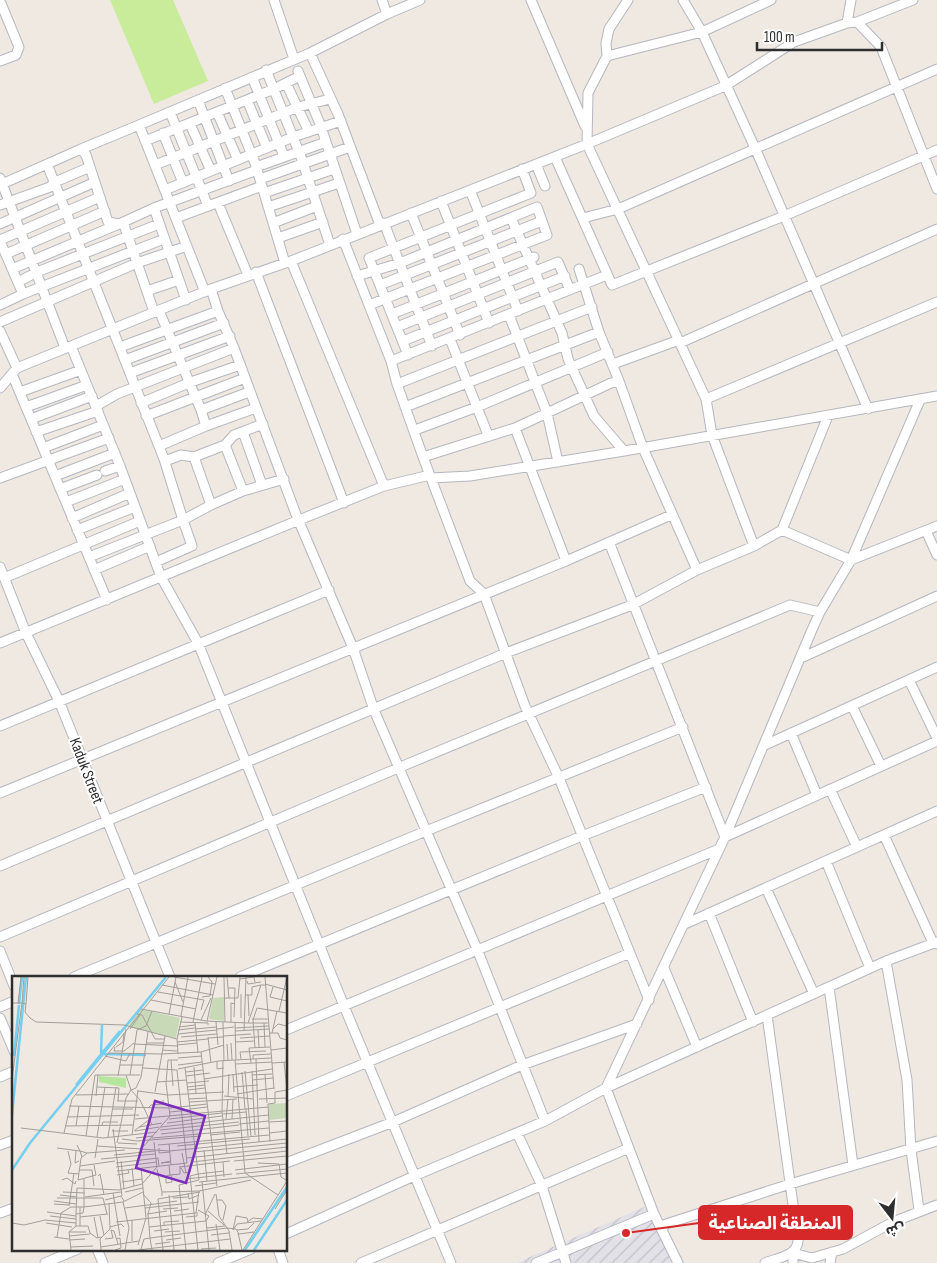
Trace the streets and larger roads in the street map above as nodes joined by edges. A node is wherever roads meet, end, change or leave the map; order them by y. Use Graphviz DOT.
graph roads {
  1 [pos="274,0"];
  2 [pos="382,0"];
  3 [pos="420,0"];
  4 [pos="531,0"];
  5 [pos="628,0"];
  6 [pos="683,0"];
  7 [pos="771,0"];
  8 [pos="851,0"];
  9 [pos="913,0"];
  10 [pos="0,1"];
  11 [pos="386,14"];
  12 [pos="857,22"];
  13 [pos="847,23"];
  14 [pos="702,32"];
  15 [pos="310,53"];
  16 [pos="607,56"];
  17 [pos="294,59"];
  18 [pos="0,61"];
  19 [pos="937,69"];
  20 [pos="266,70"];
  21 [pos="252,76"];
  22 [pos="286,83"];
  23 [pos="324,85"];
  24 [pos="725,86"];
  25 [pos="896,86"];
  26 [pos="225,88"];
  27 [pos="274,89"];
  28 [pos="308,90"];
  29 [pos="259,94"];
  30 [pos="330,99"];
  31 [pos="198,100"];
  32 [pos="246,100"];
  33 [pos="311,104"];
  34 [pos="232,106"];
  35 [pos="298,107"];
  36 [pos="170,112"];
  37 [pos="217,112"];
  38 [pos="283,113"];
  39 [pos="204,118"];
  40 [pos="269,119"];
  41 [pos="341,121"];
  42 [pos="190,124"];
  43 [pos="257,124"];
  44 [pos="139,125"];
  45 [pos="177,128"];
  46 [pos="321,128"];
  47 [pos="242,130"];
  48 [pos="587,130"];
  49 [pos="308,132"];
  50 [pos="163,133"];
  51 [pos="227,136"];
  52 [pos="293,137"];
  53 [pos="146,141"];
  54 [pos="214,141"];
  55 [pos="326,142"];
  56 [pos="279,143"];
  57 [pos="587,144"];
  58 [pos="200,147"];
  59 [pos="350,147"];
  60 [pos="267,148"];
  61 [pos="755,148"];
  62 [pos="81,149"];
  63 [pos="298,150"];
  64 [pos="937,150"];
  65 [pos="186,153"];
  66 [pos="252,155"];
  67 [pos="330,155"];
  68 [pos="925,155"];
  69 [pos="284,156"];
  70 [pos="555,157"];
  71 [pos="172,158"];
  72 [pos="238,160"];
  73 [pos="47,164"];
  74 [pos="304,164"];
  75 [pos="536,164"];
  76 [pos="155,165"];
  77 [pos="224,166"];
  78 [pos="90,167"];
  79 [pos="334,169"];
  80 [pos="522,169"];
  81 [pos="210,171"];
  82 [pos="196,177"];
  83 [pos="308,178"];
  84 [pos="260,179"];
  85 [pos="229,181"];
  86 [pos="1,182"];
  87 [pos="55,182"];
  88 [pos="95,182"];
  89 [pos="183,182"];
  90 [pos="339,183"];
  91 [pos="545,186"];
  92 [pos="937,189"];
  93 [pos="165,190"];
  94 [pos="470,190"];
  95 [pos="202,191"];
  96 [pos="312,192"];
  97 [pos="100,197"];
  98 [pos="62,198"];
  99 [pos="11,201"];
  100 [pos="441,201"];
  101 [pos="170,203"];
  102 [pos="218,203"];
  103 [pos="0,205"];
  104 [pos="208,206"];
  105 [pos="317,206"];
  106 [pos="268,207"];
  107 [pos="154,208"];
  108 [pos="618,209"];
  109 [pos="66,210"];
  110 [pos="105,212"];
  111 [pos="411,213"];
  112 [pos="479,213"];
  113 [pos="16,216"];
  114 [pos="784,216"];
  115 [pos="176,218"];
  116 [pos="511,218"];
  117 [pos="583,218"];
  118 [pos="542,221"];
  119 [pos="323,222"];
  120 [pos="121,223"];
  121 [pos="273,223"];
  122 [pos="0,224"];
  123 [pos="159,224"];
  124 [pos="382,224"];
  125 [pos="72,225"];
  126 [pos="451,225"];
  127 [pos="485,228"];
  128 [pos="21,229"];
  129 [pos="937,229"];
  130 [pos="519,231"];
  131 [pos="357,234"];
  132 [pos="127,235"];
  133 [pos="421,236"];
  134 [pos="278,238"];
  135 [pos="164,239"];
  136 [pos="342,239"];
  137 [pos="0,240"];
  138 [pos="457,240"];
  139 [pos="78,241"];
  140 [pos="490,242"];
  141 [pos="524,244"];
  142 [pos="27,245"];
  143 [pos="330,245"];
  144 [pos="187,246"];
  145 [pos="394,247"];
  146 [pos="133,250"];
  147 [pos="169,251"];
  148 [pos="427,252"];
  149 [pos="462,253"];
  150 [pos="6,254"];
  151 [pos="83,254"];
  152 [pos="496,256"];
  153 [pos="532,257"];
  154 [pos="32,260"];
  155 [pos="288,262"];
  156 [pos="400,262"];
  157 [pos="137,264"];
  158 [pos="432,265"];
  159 [pos="467,267"];
  160 [pos="89,268"];
  161 [pos="12,269"];
  162 [pos="502,270"];
  163 [pos="579,270"];
  164 [pos="646,270"];
  165 [pos="375,271"];
  166 [pos="535,271"];
  167 [pos="37,272"];
  168 [pos="252,274"];
  169 [pos="404,275"];
  170 [pos="607,275"];
  171 [pos="357,276"];
  172 [pos="565,276"];
  173 [pos="179,280"];
  174 [pos="438,280"];
  175 [pos="94,281"];
  176 [pos="473,281"];
  177 [pos="18,282"];
  178 [pos="507,283"];
  179 [pos="814,283"];
  180 [pos="584,284"];
  181 [pos="380,285"];
  182 [pos="541,285"];
  183 [pos="42,287"];
  184 [pos="410,289"];
  185 [pos="570,290"];
  186 [pos="147,291"];
  187 [pos="208,291"];
  188 [pos="23,294"];
  189 [pos="443,294"];
  190 [pos="478,294"];
  191 [pos="512,297"];
  192 [pos="386,299"];
  193 [pos="186,300"];
  194 [pos="546,300"];
  195 [pos="47,301"];
  196 [pos="937,302"];
  197 [pos="415,303"];
  198 [pos="0,305"];
  199 [pos="369,306"];
  200 [pos="448,306"];
  201 [pos="592,307"];
  202 [pos="483,308"];
  203 [pos="218,311"];
  204 [pos="518,311"];
  205 [pos="154,312"];
  206 [pos="392,314"];
  207 [pos="509,315"];
  208 [pos="421,317"];
  209 [pos="454,320"];
  210 [pos="556,321"];
  211 [pos="0,322"];
  212 [pos="224,323"];
  213 [pos="489,323"];
  214 [pos="397,327"];
  215 [pos="114,329"];
  216 [pos="167,330"];
  217 [pos="0,331"];
  218 [pos="426,331"];
  219 [pos="599,332"];
  220 [pos="460,335"];
  221 [pos="230,336"];
  222 [pos="517,337"];
  223 [pos="450,339"];
  224 [pos="403,341"];
  225 [pos="680,341"];
  226 [pos="172,342"];
  227 [pos="839,343"];
  228 [pos="120,346"];
  229 [pos="432,346"];
  230 [pos="564,346"];
  231 [pos="68,347"];
  232 [pos="234,348"];
  233 [pos="608,352"];
  234 [pos="408,355"];
  235 [pos="178,356"];
  236 [pos="125,360"];
  237 [pos="391,361"];
  238 [pos="459,361"];
  239 [pos="526,361"];
  240 [pos="613,364"];
  241 [pos="240,365"];
  242 [pos="183,368"];
  243 [pos="572,368"];
  244 [pos="81,370"];
  245 [pos="14,371"];
  246 [pos="130,373"];
  247 [pos="244,378"];
  248 [pos="619,381"];
  249 [pos="189,382"];
  250 [pos="534,383"];
  251 [pos="397,384"];
  252 [pos="468,384"];
  253 [pos="87,385"];
  254 [pos="135,387"];
  255 [pos="0,388"];
  256 [pos="20,392"];
  257 [pos="249,392"];
  258 [pos="585,395"];
  259 [pos="92,396"];
  260 [pos="195,396"];
  261 [pos="937,396"];
  262 [pos="706,399"];
  263 [pos="920,400"];
  264 [pos="140,403"];
  265 [pos="26,407"];
  266 [pos="405,407"];
  267 [pos="478,407"];
  268 [pos="97,408"];
  269 [pos="256,408"];
  270 [pos="868,409"];
  271 [pos="201,410"];
  272 [pos="547,413"];
  273 [pos="146,416"];
  274 [pos="828,416"];
  275 [pos="31,419"];
  276 [pos="263,424"];
  277 [pos="103,425"];
  278 [pos="206,426"];
  279 [pos="515,428"];
  280 [pos="414,430"];
  281 [pos="36,432"];
  282 [pos="243,432"];
  283 [pos="488,435"];
  284 [pos="712,435"];
  285 [pos="108,438"];
  286 [pos="226,445"];
  287 [pos="158,446"];
  288 [pos="43,448"];
  289 [pos="643,448"];
  290 [pos="624,451"];
  291 [pos="115,452"];
  292 [pos="194,457"];
  293 [pos="422,457"];
  294 [pos="48,460"];
  295 [pos="165,461"];
  296 [pos="558,462"];
  297 [pos="120,466"];
  298 [pos="528,467"];
  299 [pos="55,476"];
  300 [pos="430,477"];
  301 [pos="0,478"];
  302 [pos="284,478"];
  303 [pos="125,479"];
  304 [pos="262,485"];
  305 [pos="384,486"];
  306 [pos="60,489"];
  307 [pos="243,491"];
  308 [pos="130,493"];
  309 [pos="66,502"];
  310 [pos="344,503"];
  311 [pos="211,505"];
  312 [pos="135,507"];
  313 [pos="671,515"];
  314 [pos="72,518"];
  315 [pos="140,520"];
  316 [pos="183,520"];
  317 [pos="299,520"];
  318 [pos="937,526"];
  319 [pos="77,530"];
  320 [pos="782,530"];
  321 [pos="926,531"];
  322 [pos="145,533"];
  323 [pos="609,542"];
  324 [pos="83,544"];
  325 [pos="150,546"];
  326 [pos="754,546"];
  327 [pos="937,555"];
  328 [pos="88,557"];
  329 [pos="851,560"];
  330 [pos="156,562"];
  331 [pos="566,562"];
  332 [pos="94,570"];
  333 [pos="697,570"];
  334 [pos="1,572"];
  335 [pos="161,577"];
  336 [pos="329,590"];
  337 [pos="484,594"];
  338 [pos="937,596"];
  339 [pos="107,600"];
  340 [pos="632,605"];
  341 [pos="820,612"];
  342 [pos="26,632"];
  343 [pos="0,643"];
  344 [pos="198,643"];
  345 [pos="353,648"];
  346 [pos="506,653"];
  347 [pos="801,658"];
  348 [pos="657,662"];
  349 [pos="937,667"];
  350 [pos="909,680"];
  351 [pos="59,701"];
  352 [pos="223,702"];
  353 [pos="852,706"];
  354 [pos="374,710"];
  355 [pos="529,714"];
  356 [pos="0,726"];
  357 [pos="683,728"];
  358 [pos="791,734"];
  359 [pos="937,740"];
  360 [pos="765,744"];
  361 [pos="81,759"];
  362 [pos="248,763"];
  363 [pos="881,766"];
  364 [pos="398,768"];
  365 [pos="558,778"];
  366 [pos="706,787"];
  367 [pos="830,789"];
  368 [pos="0,793"];
  369 [pos="817,795"];
  370 [pos="937,811"];
  371 [pos="106,822"];
  372 [pos="272,822"];
  373 [pos="426,831"];
  374 [pos="884,835"];
  375 [pos="582,836"];
  376 [pos="725,836"];
  377 [pos="857,847"];
  378 [pos="719,849"];
  379 [pos="826,861"];
  380 [pos="0,866"];
  381 [pos="131,882"];
  382 [pos="296,884"];
  383 [pos="766,888"];
  384 [pos="452,890"];
  385 [pos="607,895"];
  386 [pos="709,913"];
  387 [pos="684,924"];
  388 [pos="0,936"];
  389 [pos="936,942"];
  390 [pos="156,943"];
  391 [pos="320,944"];
  392 [pos="477,949"];
  393 [pos="0,951"];
  394 [pos="630,953"];
  395 [pos="886,961"];
  396 [pos="664,968"];
  397 [pos="870,968"];
  398 [pos="76,976"];
  399 [pos="170,976"];
  400 [pos="242,976"];
  401 [pos="12,981"];
  402 [pos="829,987"];
  403 [pos="814,994"];
  404 [pos="648,1000"];
  405 [pos="12,1002"];
  406 [pos="344,1006"];
  407 [pos="0,1007"];
  408 [pos="500,1007"];
  409 [pos="767,1016"];
  410 [pos="0,1018"];
  411 [pos="753,1022"];
  412 [pos="637,1024"];
  413 [pos="288,1029"];
  414 [pos="12,1046"];
  415 [pos="697,1047"];
  416 [pos="368,1061"];
  417 [pos="522,1065"];
  418 [pos="12,1072"];
  419 [pos="0,1077"];
  420 [pos="606,1088"];
  421 [pos="288,1095"];
  422 [pos="546,1121"];
  423 [pos="393,1122"];
  424 [pos="517,1133"];
  425 [pos="12,1141"];
  426 [pos="937,1141"];
  427 [pos="0,1145"];
  428 [pos="629,1148"];
  429 [pos="912,1150"];
  430 [pos="288,1162"];
  431 [pos="853,1165"];
  432 [pos="414,1176"];
  433 [pos="790,1184"];
  434 [pos="542,1186"];
  435 [pos="937,1205"];
  436 [pos="12,1209"];
  437 [pos="920,1210"];
  438 [pos="0,1213"];
  439 [pos="654,1214"];
  440 [pos="660,1226"];
  441 [pos="437,1230"];
  442 [pos="288,1233"];
  443 [pos="76,1250"];
  444 [pos="97,1250"];
  445 [pos="248,1250"];
  446 [pos="278,1250"];
  447 [pos="561,1252"];
  448 [pos="832,1252"];
  449 [pos="793,1253"];
  450 [pos="45,1263"];
  451 [pos="103,1263"];
  452 [pos="218,1263"];
  453 [pos="283,1263"];
  454 [pos="361,1263"];
  455 [pos="451,1263"];
  456 [pos="536,1263"];
  457 [pos="566,1263"];
  458 [pos="678,1263"];
  459 [pos="765,1263"];
  460 [pos="793,1263"];
  461 [pos="830,1263"];
  1 -- 17 [label="street"];
  2 -- 11 [label="street"];
  3 -- 11 [label="street"];
  4 -- 48 [label="street"];
  5 -- 16 [label="street"];
  6 -- 14 [label="street"];
  7 -- 14 [label="street"];
  8 -- 13 [label="street"];
  9 -- 12 [label="street"];
  10 -- 18 [label="street"];
  11 -- 15 [label="street"];
  12 -- 13 [label="street"];
  12 -- 25 [label="street"];
  13 -- 24 [label="street"];
  14 -- 16 [label="street"];
  14 -- 24 [label="street"];
  15 -- 17 [label="street"];
  15 -- 23 [label="street"];
  16 -- 48 [label="street"];
  17 -- 20 [label="street"];
  19 -- 25 [label="street"];
  20 -- 21 [label="street"];
  20 -- 27 [label="street"];
  21 -- 26 [label="street"];
  21 -- 29 [label="street"];
  22 -- 27 [label="street"];
  22 -- 28 [label="street"];
  22 -- 35 [label="street"];
  23 -- 28 [label="street"];
  23 -- 30 [label="street"];
  24 -- 57 [label="street"];
  24 -- 61 [label="street"];
  25 -- 61 [label="street"];
  25 -- 68 [label="street"];
  26 -- 31 [label="street"];
  26 -- 34 [label="street"];
  27 -- 29 [label="street"];
  27 -- 38 [label="street"];
  28 -- 33 [label="street"];
  29 -- 32 [label="street"];
  29 -- 40 [label="street"];
  30 -- 33 [label="street"];
  30 -- 41 [label="street"];
  31 -- 36 [label="street"];
  31 -- 39 [label="street"];
  32 -- 34 [label="street"];
  32 -- 43 [label="street"];
  33 -- 35 [label="street"];
  33 -- 46 [label="street"];
  34 -- 37 [label="street"];
  34 -- 47 [label="street"];
  35 -- 38 [label="street"];
  35 -- 49 [label="street"];
  36 -- 44 [label="street"];
  36 -- 45 [label="street"];
  37 -- 39 [label="street"];
  37 -- 51 [label="street"];
  38 -- 40 [label="street"];
  38 -- 52 [label="street"];
  39 -- 42 [label="street"];
  39 -- 54 [label="street"];
  40 -- 43 [label="street"];
  40 -- 56 [label="street"];
  41 -- 46 [label="street"];
  41 -- 59 [label="street"];
  42 -- 45 [label="street"];
  42 -- 58 [label="street"];
  43 -- 47 [label="street"];
  43 -- 60 [label="street"];
  44 -- 53 [label="street"];
  44 -- 62 [label="street"];
  45 -- 50 [label="street"];
  45 -- 65 [label="street"];
  46 -- 49 [label="street"];
  46 -- 55 [label="street"];
  47 -- 51 [label="street"];
  47 -- 66 [label="street"];
  48 -- 57 [label="street"];
  49 -- 52 [label="street"];
  50 -- 53 [label="street"];
  50 -- 71 [label="street"];
  51 -- 54 [label="street"];
  51 -- 72 [label="street"];
  52 -- 56 [label="street"];
  52 -- 63 [label="street"];
  53 -- 76 [label="street"];
  54 -- 58 [label="street"];
  54 -- 77 [label="street"];
  55 -- 63 [label="street"];
  55 -- 67 [label="street"];
  56 -- 60 [label="street"];
  56 -- 69 [label="street"];
  57 -- 70 [label="street"];
  57 -- 108 [label="street"];
  58 -- 65 [label="street"];
  58 -- 81 [label="street"];
  59 -- 67 [label="street"];
  59 -- 124 [label="street"];
  60 -- 66 [label="street"];
  61 -- 108 [label="street"];
  61 -- 114 [label="street"];
  62 -- 73 [label="street"];
  62 -- 78 [label="street"];
  63 -- 69 [label="street"];
  63 -- 74 [label="street"];
  64 -- 68 [label="street"];
  65 -- 71 [label="street"];
  65 -- 82 [label="street"];
  66 -- 72 [label="street"];
  66 -- 84 [label="street"];
  67 -- 74 [label="street"];
  67 -- 79 [label="street"];
  68 -- 92 [label="street"];
  68 -- 114 [label="street"];
  69 -- 84 [label="street"];
  70 -- 75 [label="street"];
  70 -- 117 [label="street"];
  71 -- 76 [label="street"];
  71 -- 89 [label="street"];
  72 -- 77 [label="street"];
  73 -- 86 [label="street"];
  73 -- 87 [label="street"];
  74 -- 83 [label="street"];
  74 -- 84 [label="street"];
  75 -- 80 [label="street"];
  75 -- 91 [label="street"];
  76 -- 93 [label="street"];
  77 -- 81 [label="street"];
  77 -- 85 [label="street"];
  78 -- 87 [label="street"];
  78 -- 88 [label="street"];
  79 -- 83 [label="street"];
  79 -- 90 [label="street"];
  80 -- 94 [label="street"];
  80 -- 112 [label="street"];
  81 -- 82 [label="street"];
  82 -- 89 [label="street"];
  82 -- 95 [label="street"];
  83 -- 84 [label="street"];
  83 -- 96 [label="street"];
  84 -- 85 [label="street"];
  84 -- 102 [label="street"];
  84 -- 106 [label="street"];
  85 -- 95 [label="street"];
  86 -- 99 [label="street"];
  87 -- 98 [label="street"];
  87 -- 99 [label="street"];
  88 -- 97 [label="street"];
  88 -- 98 [label="street"];
  89 -- 93 [label="street"];
  90 -- 96 [label="street"];
  90 -- 131 [label="street"];
  93 -- 101 [label="street"];
  94 -- 100 [label="street"];
  94 -- 112 [label="street"];
  95 -- 101 [label="street"];
  95 -- 104 [label="street"];
  96 -- 105 [label="street"];
  96 -- 106 [label="street"];
  97 -- 109 [label="street"];
  97 -- 110 [label="street"];
  98 -- 109 [label="street"];
  98 -- 113 [label="street"];
  99 -- 103 [label="street"];
  99 -- 113 [label="street"];
  100 -- 111 [label="street"];
  100 -- 126 [label="street"];
  101 -- 107 [label="street"];
  101 -- 115 [label="street"];
  102 -- 104 [label="street"];
  102 -- 168 [label="street"];
  104 -- 115 [label="street"];
  105 -- 119 [label="street"];
  105 -- 121 [label="street"];
  106 -- 121 [label="street"];
  107 -- 120 [label="street"];
  107 -- 123 [label="street"];
  108 -- 117 [label="street"];
  108 -- 164 [label="street"];
  109 -- 125 [label="street"];
  109 -- 128 [label="street"];
  110 -- 120 [label="street"];
  110 -- 125 [label="street"];
  111 -- 124 [label="street"];
  111 -- 133 [label="street"];
  112 -- 126 [label="street"];
  112 -- 127 [label="street"];
  113 -- 122 [label="street"];
  113 -- 128 [label="street"];
  114 -- 164 [label="street"];
  114 -- 179 [label="street"];
  115 -- 144 [label="street"];
  116 -- 118 [label="street"];
  116 -- 127 [label="street"];
  116 -- 130 [label="street"];
  117 -- 170 [label="street"];
  118 -- 130 [label="street"];
  118 -- 141 [label="street"];
  119 -- 134 [label="street"];
  119 -- 143 [label="street"];
  120 -- 132 [label="street"];
  120 -- 139 [label="street"];
  121 -- 134 [label="street"];
  123 -- 132 [label="street"];
  123 -- 135 [label="street"];
  124 -- 131 [label="street"];
  124 -- 145 [label="street"];
  125 -- 139 [label="street"];
  125 -- 142 [label="street"];
  126 -- 133 [label="street"];
  126 -- 138 [label="street"];
  127 -- 138 [label="street"];
  127 -- 140 [label="street"];
  128 -- 137 [label="street"];
  128 -- 142 [label="street"];
  129 -- 179 [label="street"];
  130 -- 140 [label="street"];
  130 -- 141 [label="street"];
  131 -- 136 [label="street"];
  132 -- 146 [label="street"];
  132 -- 151 [label="street"];
  133 -- 145 [label="street"];
  133 -- 148 [label="street"];
  134 -- 155 [label="street"];
  135 -- 146 [label="street"];
  135 -- 147 [label="street"];
  136 -- 143 [label="street"];
  136 -- 171 [label="street"];
  137 -- 150 [label="street"];
  138 -- 148 [label="street"];
  138 -- 149 [label="street"];
  139 -- 151 [label="street"];
  139 -- 154 [label="street"];
  140 -- 149 [label="street"];
  140 -- 152 [label="street"];
  141 -- 152 [label="street"];
  141 -- 153 [label="street"];
  142 -- 150 [label="street"];
  142 -- 154 [label="street"];
  143 -- 155 [label="street"];
  144 -- 147 [label="street"];
  144 -- 187 [label="street"];
  145 -- 156 [label="street"];
  145 -- 165 [label="street"];
  146 -- 157 [label="street"];
  146 -- 160 [label="street"];
  147 -- 157 [label="street"];
  147 -- 173 [label="street"];
  148 -- 156 [label="street"];
  148 -- 158 [label="street"];
  149 -- 158 [label="street"];
  149 -- 159 [label="street"];
  150 -- 161 [label="street"];
  151 -- 160 [label="street"];
  151 -- 167 [label="street"];
  152 -- 159 [label="street"];
  152 -- 162 [label="street"];
  153 -- 162 [label="street"];
  153 -- 166 [label="street"];
  154 -- 161 [label="street"];
  154 -- 167 [label="street"];
  155 -- 168 [label="street"];
  155 -- 305 [label="street"];
  156 -- 165 [label="street"];
  156 -- 169 [label="street"];
  157 -- 175 [label="street"];
  157 -- 186 [label="street"];
  158 -- 169 [label="street"];
  158 -- 174 [label="street"];
  159 -- 174 [label="street"];
  159 -- 176 [label="street"];
  160 -- 175 [label="street"];
  160 -- 183 [label="street"];
  161 -- 177 [label="street"];
  162 -- 176 [label="street"];
  162 -- 178 [label="street"];
  163 -- 180 [label="street"];
  164 -- 170 [label="street"];
  164 -- 225 [label="street"];
  165 -- 171 [label="street"];
  165 -- 181 [label="street"];
  166 -- 172 [label="street"];
  166 -- 178 [label="street"];
  166 -- 182 [label="street"];
  167 -- 177 [label="street"];
  167 -- 183 [label="street"];
  168 -- 187 [label="street"];
  168 -- 310 [label="street"];
  169 -- 181 [label="street"];
  169 -- 184 [label="street"];
  170 -- 180 [label="street"];
  171 -- 199 [label="street"];
  172 -- 182 [label="street"];
  172 -- 185 [label="street"];
  173 -- 186 [label="street"];
  173 -- 193 [label="street"];
  174 -- 184 [label="street"];
  174 -- 189 [label="street"];
  175 -- 195 [label="street"];
  175 -- 215 [label="street"];
  176 -- 189 [label="street"];
  176 -- 190 [label="street"];
  177 -- 188 [label="street"];
  178 -- 190 [label="street"];
  178 -- 191 [label="street"];
  179 -- 225 [label="street"];
  179 -- 227 [label="street"];
  180 -- 185 [label="street"];
  180 -- 201 [label="street"];
  181 -- 192 [label="street"];
  182 -- 191 [label="street"];
  182 -- 194 [label="street"];
  183 -- 188 [label="street"];
  183 -- 195 [label="street"];
  184 -- 192 [label="street"];
  184 -- 197 [label="street"];
  185 -- 194 [label="street"];
  186 -- 205 [label="street"];
  187 -- 193 [label="street"];
  187 -- 203 [label="street"];
  188 -- 198 [label="street"];
  189 -- 197 [label="street"];
  189 -- 200 [label="street"];
  190 -- 200 [label="street"];
  190 -- 202 [label="street"];
  191 -- 202 [label="street"];
  191 -- 204 [label="street"];
  192 -- 199 [label="street"];
  192 -- 206 [label="street"];
  193 -- 205 [label="street"];
  194 -- 204 [label="street"];
  194 -- 210 [label="street"];
  195 -- 211 [label="street"];
  195 -- 231 [label="street"];
  196 -- 227 [label="street"];
  197 -- 206 [label="street"];
  197 -- 208 [label="street"];
  199 -- 237 [label="street"];
  200 -- 208 [label="street"];
  200 -- 209 [label="street"];
  201 -- 210 [label="street"];
  201 -- 219 [label="street"];
  202 -- 209 [label="street"];
  202 -- 213 [label="street"];
  203 -- 212 [label="street"];
  203 -- 216 [label="street"];
  204 -- 207 [label="street"];
  205 -- 215 [label="street"];
  205 -- 216 [label="street"];
  206 -- 214 [label="street"];
  207 -- 213 [label="street"];
  207 -- 222 [label="street"];
  208 -- 214 [label="street"];
  208 -- 218 [label="street"];
  209 -- 218 [label="street"];
  209 -- 220 [label="street"];
  210 -- 222 [label="street"];
  210 -- 230 [label="street"];
  212 -- 221 [label="street"];
  212 -- 226 [label="street"];
  213 -- 220 [label="street"];
  214 -- 224 [label="street"];
  215 -- 228 [label="street"];
  215 -- 231 [label="street"];
  216 -- 226 [label="street"];
  216 -- 228 [label="street"];
  217 -- 245 [label="street"];
  218 -- 224 [label="street"];
  218 -- 229 [label="street"];
  219 -- 230 [label="street"];
  219 -- 233 [label="street"];
  220 -- 223 [label="street"];
  221 -- 232 [label="street"];
  221 -- 235 [label="street"];
  222 -- 238 [label="street"];
  222 -- 239 [label="street"];
  223 -- 229 [label="street"];
  223 -- 238 [label="street"];
  224 -- 234 [label="street"];
  225 -- 240 [label="street"];
  225 -- 262 [label="street"];
  226 -- 235 [label="street"];
  226 -- 236 [label="street"];
  227 -- 262 [label="street"];
  227 -- 270 [label="street"];
  228 -- 236 [label="street"];
  229 -- 234 [label="street"];
  230 -- 239 [label="street"];
  230 -- 243 [label="street"];
  231 -- 244 [label="street"];
  231 -- 245 [label="street"];
  232 -- 241 [label="street"];
  232 -- 242 [label="street"];
  233 -- 240 [label="street"];
  233 -- 243 [label="street"];
  234 -- 237 [label="street"];
  235 -- 242 [label="street"];
  235 -- 246 [label="street"];
  236 -- 246 [label="street"];
  237 -- 251 [label="street"];
  238 -- 251 [label="street"];
  238 -- 252 [label="street"];
  239 -- 250 [label="street"];
  239 -- 252 [label="street"];
  240 -- 248 [label="street"];
  241 -- 247 [label="street"];
  241 -- 249 [label="street"];
  242 -- 249 [label="street"];
  242 -- 254 [label="street"];
  243 -- 250 [label="street"];
  243 -- 258 [label="street"];
  244 -- 253 [label="street"];
  244 -- 256 [label="street"];
  245 -- 255 [label="street"];
  245 -- 256 [label="street"];
  246 -- 254 [label="street"];
  247 -- 257 [label="street"];
  247 -- 260 [label="street"];
  248 -- 258 [label="street"];
  248 -- 289 [label="street"];
  249 -- 260 [label="street"];
  249 -- 264 [label="street"];
  250 -- 267 [label="street"];
  250 -- 272 [label="street"];
  251 -- 266 [label="street"];
  252 -- 266 [label="street"];
  252 -- 267 [label="street"];
  253 -- 259 [label="street"];
  253 -- 265 [label="street"];
  254 -- 264 [label="street"];
  254 -- 268 [label="street"];
  256 -- 265 [label="street"];
  257 -- 269 [label="street"];
  257 -- 271 [label="street"];
  258 -- 272 [label="street"];
  258 -- 290 [label="street"];
  259 -- 268 [label="street"];
  259 -- 275 [label="street"];
  260 -- 271 [label="street"];
  260 -- 273 [label="street"];
  261 -- 263 [label="street"];
  262 -- 284 [label="street"];
  263 -- 270 [label="street"];
  263 -- 329 [label="street"];
  264 -- 273 [label="street"];
  265 -- 275 [label="street"];
  266 -- 280 [label="street"];
  267 -- 280 [label="street"];
  267 -- 283 [label="street"];
  268 -- 277 [label="street"];
  268 -- 281 [label="street"];
  269 -- 276 [label="street"];
  269 -- 278 [label="street"];
  270 -- 274 [label="street"];
  271 -- 278 [label="street"];
  272 -- 279 [label="street"];
  272 -- 296 [label="street"];
  273 -- 287 [label="street"];
  274 -- 284 [label="street"];
  274 -- 320 [label="street"];
  275 -- 281 [label="street"];
  276 -- 282 [label="street"];
  276 -- 302 [label="street"];
  277 -- 285 [label="street"];
  277 -- 288 [label="street"];
  278 -- 287 [label="street"];
  279 -- 283 [label="street"];
  279 -- 298 [label="street"];
  280 -- 293 [label="street"];
  281 -- 288 [label="street"];
  282 -- 286 [label="street"];
  282 -- 304 [label="street"];
  283 -- 293 [label="street"];
  284 -- 289 [label="street"];
  284 -- 326 [label="street"];
  285 -- 291 [label="street"];
  285 -- 294 [label="street"];
  286 -- 292 [label="street"];
  286 -- 307 [label="street"];
  287 -- 295 [label="street"];
  288 -- 294 [label="street"];
  289 -- 290 [label="street"];
  289 -- 313 [label="street"];
  290 -- 296 [label="street"];
  291 -- 297 [label="street"];
  291 -- 299 [label="street"];
  292 -- 295 [label="street"];
  292 -- 311 [label="street"];
  293 -- 300 [label="street"];
  294 -- 299 [label="street"];
  294 -- 301 [label="street"];
  295 -- 316 [label="street"];
  296 -- 298 [label="street"];
  297 -- 303 [label="street"];
  297 -- 306 [label="street"];
  298 -- 300 [label="street"];
  298 -- 331 [label="street"];
  299 -- 306 [label="street"];
  300 -- 305 [label="street"];
  300 -- 337 [label="street"];
  302 -- 304 [label="street"];
  302 -- 317 [label="street"];
  303 -- 308 [label="street"];
  303 -- 309 [label="street"];
  304 -- 307 [label="street"];
  305 -- 310 [label="street"];
  306 -- 309 [label="street"];
  307 -- 311 [label="street"];
  308 -- 312 [label="street"];
  308 -- 314 [label="street"];
  309 -- 314 [label="street"];
  310 -- 317 [label="street"];
  311 -- 316 [label="street"];
  312 -- 315 [label="street"];
  312 -- 319 [label="street"];
  313 -- 323 [label="street"];
  313 -- 333 [label="street"];
  314 -- 319 [label="street"];
  315 -- 322 [label="street"];
  315 -- 324 [label="street"];
  316 -- 322 [label="street"];
  316 -- 330 [label="street"];
  317 -- 335 [label="street"];
  317 -- 336 [label="street"];
  318 -- 321 [label="street"];
  319 -- 324 [label="street"];
  320 -- 326 [label="street"];
  320 -- 329 [label="street"];
  321 -- 327 [label="street"];
  321 -- 329 [label="street"];
  322 -- 325 [label="street"];
  322 -- 328 [label="street"];
  323 -- 331 [label="street"];
  323 -- 340 [label="street"];
  324 -- 328 [label="street"];
  324 -- 334 [label="street"];
  325 -- 330 [label="street"];
  325 -- 332 [label="street"];
  326 -- 333 [label="street"];
  328 -- 332 [label="street"];
  329 -- 341 [label="street"];
  330 -- 335 [label="street"];
  331 -- 337 [label="street"];
  332 -- 339 [label="street"];
  333 -- 340 [label="street"];
  334 -- 342 [label="street, Kaduk Street"];
  335 -- 339 [label="street"];
  335 -- 344 [label="street"];
  336 -- 344 [label="street"];
  336 -- 345 [label="street"];
  337 -- 345 [label="street"];
  337 -- 346 [label="street"];
  338 -- 347 [label="street"];
  339 -- 342 [label="street"];
  340 -- 346 [label="street"];
  340 -- 348 [label="street"];
  341 -- 347 [label="street"];
  341 -- 348 [label="street"];
  342 -- 343 [label="street"];
  342 -- 351 [label="street, Kaduk Street"];
  344 -- 351 [label="street"];
  344 -- 352 [label="street"];
  345 -- 352 [label="street"];
  345 -- 354 [label="street"];
  346 -- 354 [label="street"];
  346 -- 355 [label="street"];
  347 -- 360 [label="street"];
  348 -- 355 [label="street"];
  348 -- 357 [label="street"];
  349 -- 350 [label="street"];
  350 -- 353 [label="street"];
  350 -- 359 [label="street"];
  351 -- 356 [label="street"];
  351 -- 361 [label="street, Kaduk Street"];
  352 -- 361 [label="street"];
  352 -- 362 [label="street"];
  353 -- 358 [label="street"];
  353 -- 363 [label="street"];
  354 -- 362 [label="street"];
  354 -- 364 [label="street"];
  355 -- 364 [label="street"];
  355 -- 365 [label="street"];
  357 -- 365 [label="street"];
  357 -- 366 [label="street"];
  358 -- 360 [label="street"];
  358 -- 369 [label="street"];
  359 -- 363 [label="street"];
  360 -- 376 [label="street"];
  361 -- 368 [label="street"];
  361 -- 371 [label="street, Kaduk Street"];
  362 -- 371 [label="street"];
  362 -- 372 [label="street"];
  363 -- 367 [label="street"];
  364 -- 372 [label="street"];
  364 -- 373 [label="street"];
  365 -- 373 [label="street"];
  365 -- 375 [label="street"];
  366 -- 375 [label="street"];
  366 -- 376 [label="street"];
  367 -- 369 [label="street"];
  367 -- 377 [label="street"];
  369 -- 376 [label="street"];
  370 -- 374 [label="street"];
  371 -- 380 [label="street"];
  371 -- 381 [label="street, Kaduk Street"];
  372 -- 381 [label="street"];
  372 -- 382 [label="street"];
  373 -- 382 [label="street"];
  373 -- 384 [label="street"];
  374 -- 377 [label="street"];
  374 -- 389 [label="street"];
  375 -- 384 [label="street"];
  375 -- 385 [label="street"];
  376 -- 378 [label="street"];
  377 -- 379 [label="street"];
  378 -- 385 [label="street"];
  378 -- 387 [label="street"];
  379 -- 383 [label="street"];
  379 -- 397 [label="street"];
  381 -- 388 [label="street"];
  381 -- 390 [label="street, Kaduk Street"];
  382 -- 390 [label="street"];
  382 -- 391 [label="street"];
  383 -- 386 [label="street"];
  383 -- 403 [label="street"];
  384 -- 391 [label="street"];
  384 -- 392 [label="street"];
  385 -- 392 [label="street"];
  385 -- 394 [label="street"];
  386 -- 387 [label="street"];
  386 -- 411 [label="street"];
  387 -- 396 [label="street"];
  389 -- 395 [label="street"];
  390 -- 398 [label="street"];
  390 -- 399 [label="street, Kaduk Street"];
  391 -- 400 [label="street"];
  391 -- 406 [label="street"];
  392 -- 406 [label="street"];
  392 -- 408 [label="street"];
  393 -- 401 [label="street"];
  394 -- 404 [label="street"];
  394 -- 408 [label="street"];
  395 -- 397 [label="street"];
  395 -- 429 [label="street"];
  396 -- 404 [label="street"];
  396 -- 415 [label="street"];
  397 -- 402 [label="street"];
  402 -- 403 [label="street"];
  402 -- 431 [label="street"];
  403 -- 409 [label="street"];
  404 -- 412 [label="street"];
  405 -- 407 [label="street"];
  406 -- 413 [label="street"];
  406 -- 416 [label="street"];
  408 -- 416 [label="street"];
  408 -- 417 [label="street"];
  409 -- 411 [label="street"];
  409 -- 433 [label="street"];
  410 -- 414 [label="street"];
  411 -- 415 [label="street"];
  412 -- 417 [label="street"];
  412 -- 420 [label="street"];
  415 -- 420 [label="street"];
  416 -- 421 [label="street"];
  416 -- 423 [label="street"];
  417 -- 422 [label="street"];
  417 -- 423 [label="street"];
  418 -- 419 [label="street"];
  420 -- 422 [label="street"];
  420 -- 428 [label="street"];
  422 -- 424 [label="street"];
  423 -- 430 [label="street"];
  423 -- 432 [label="street"];
  424 -- 432 [label="street"];
  424 -- 434 [label="street"];
  425 -- 427 [label="street"];
  426 -- 429 [label="street"];
  428 -- 434 [label="street"];
  428 -- 439 [label="street"];
  429 -- 431 [label="street"];
  429 -- 437 [label="street"];
  431 -- 433 [label="street"];
  432 -- 441 [label="street"];
  432 -- 442 [label="street"];
  433 -- 440 [label="street"];
  433 -- 449 [label="street"];
  434 -- 441 [label="street"];
  434 -- 447 [label="street"];
  435 -- 437 [label="street"];
  436 -- 438 [label="street"];
  437 -- 448 [label="street"];
  439 -- 440 [label="street"];
  439 -- 447 [label="street"];
  440 -- 458 [label="street"];
  441 -- 454 [label="street"];
  441 -- 455 [label="street"];
  443 -- 450 [label="street"];
  444 -- 451 [label="street"];
  445 -- 452 [label="street"];
  446 -- 453 [label="street"];
  447 -- 456 [label="street"];
  447 -- 457 [label="street"];
  448 -- 449 [label="street"];
  448 -- 461 [label="street"];
  449 -- 459 [label="street"];
  449 -- 460 [label="street"];
}
